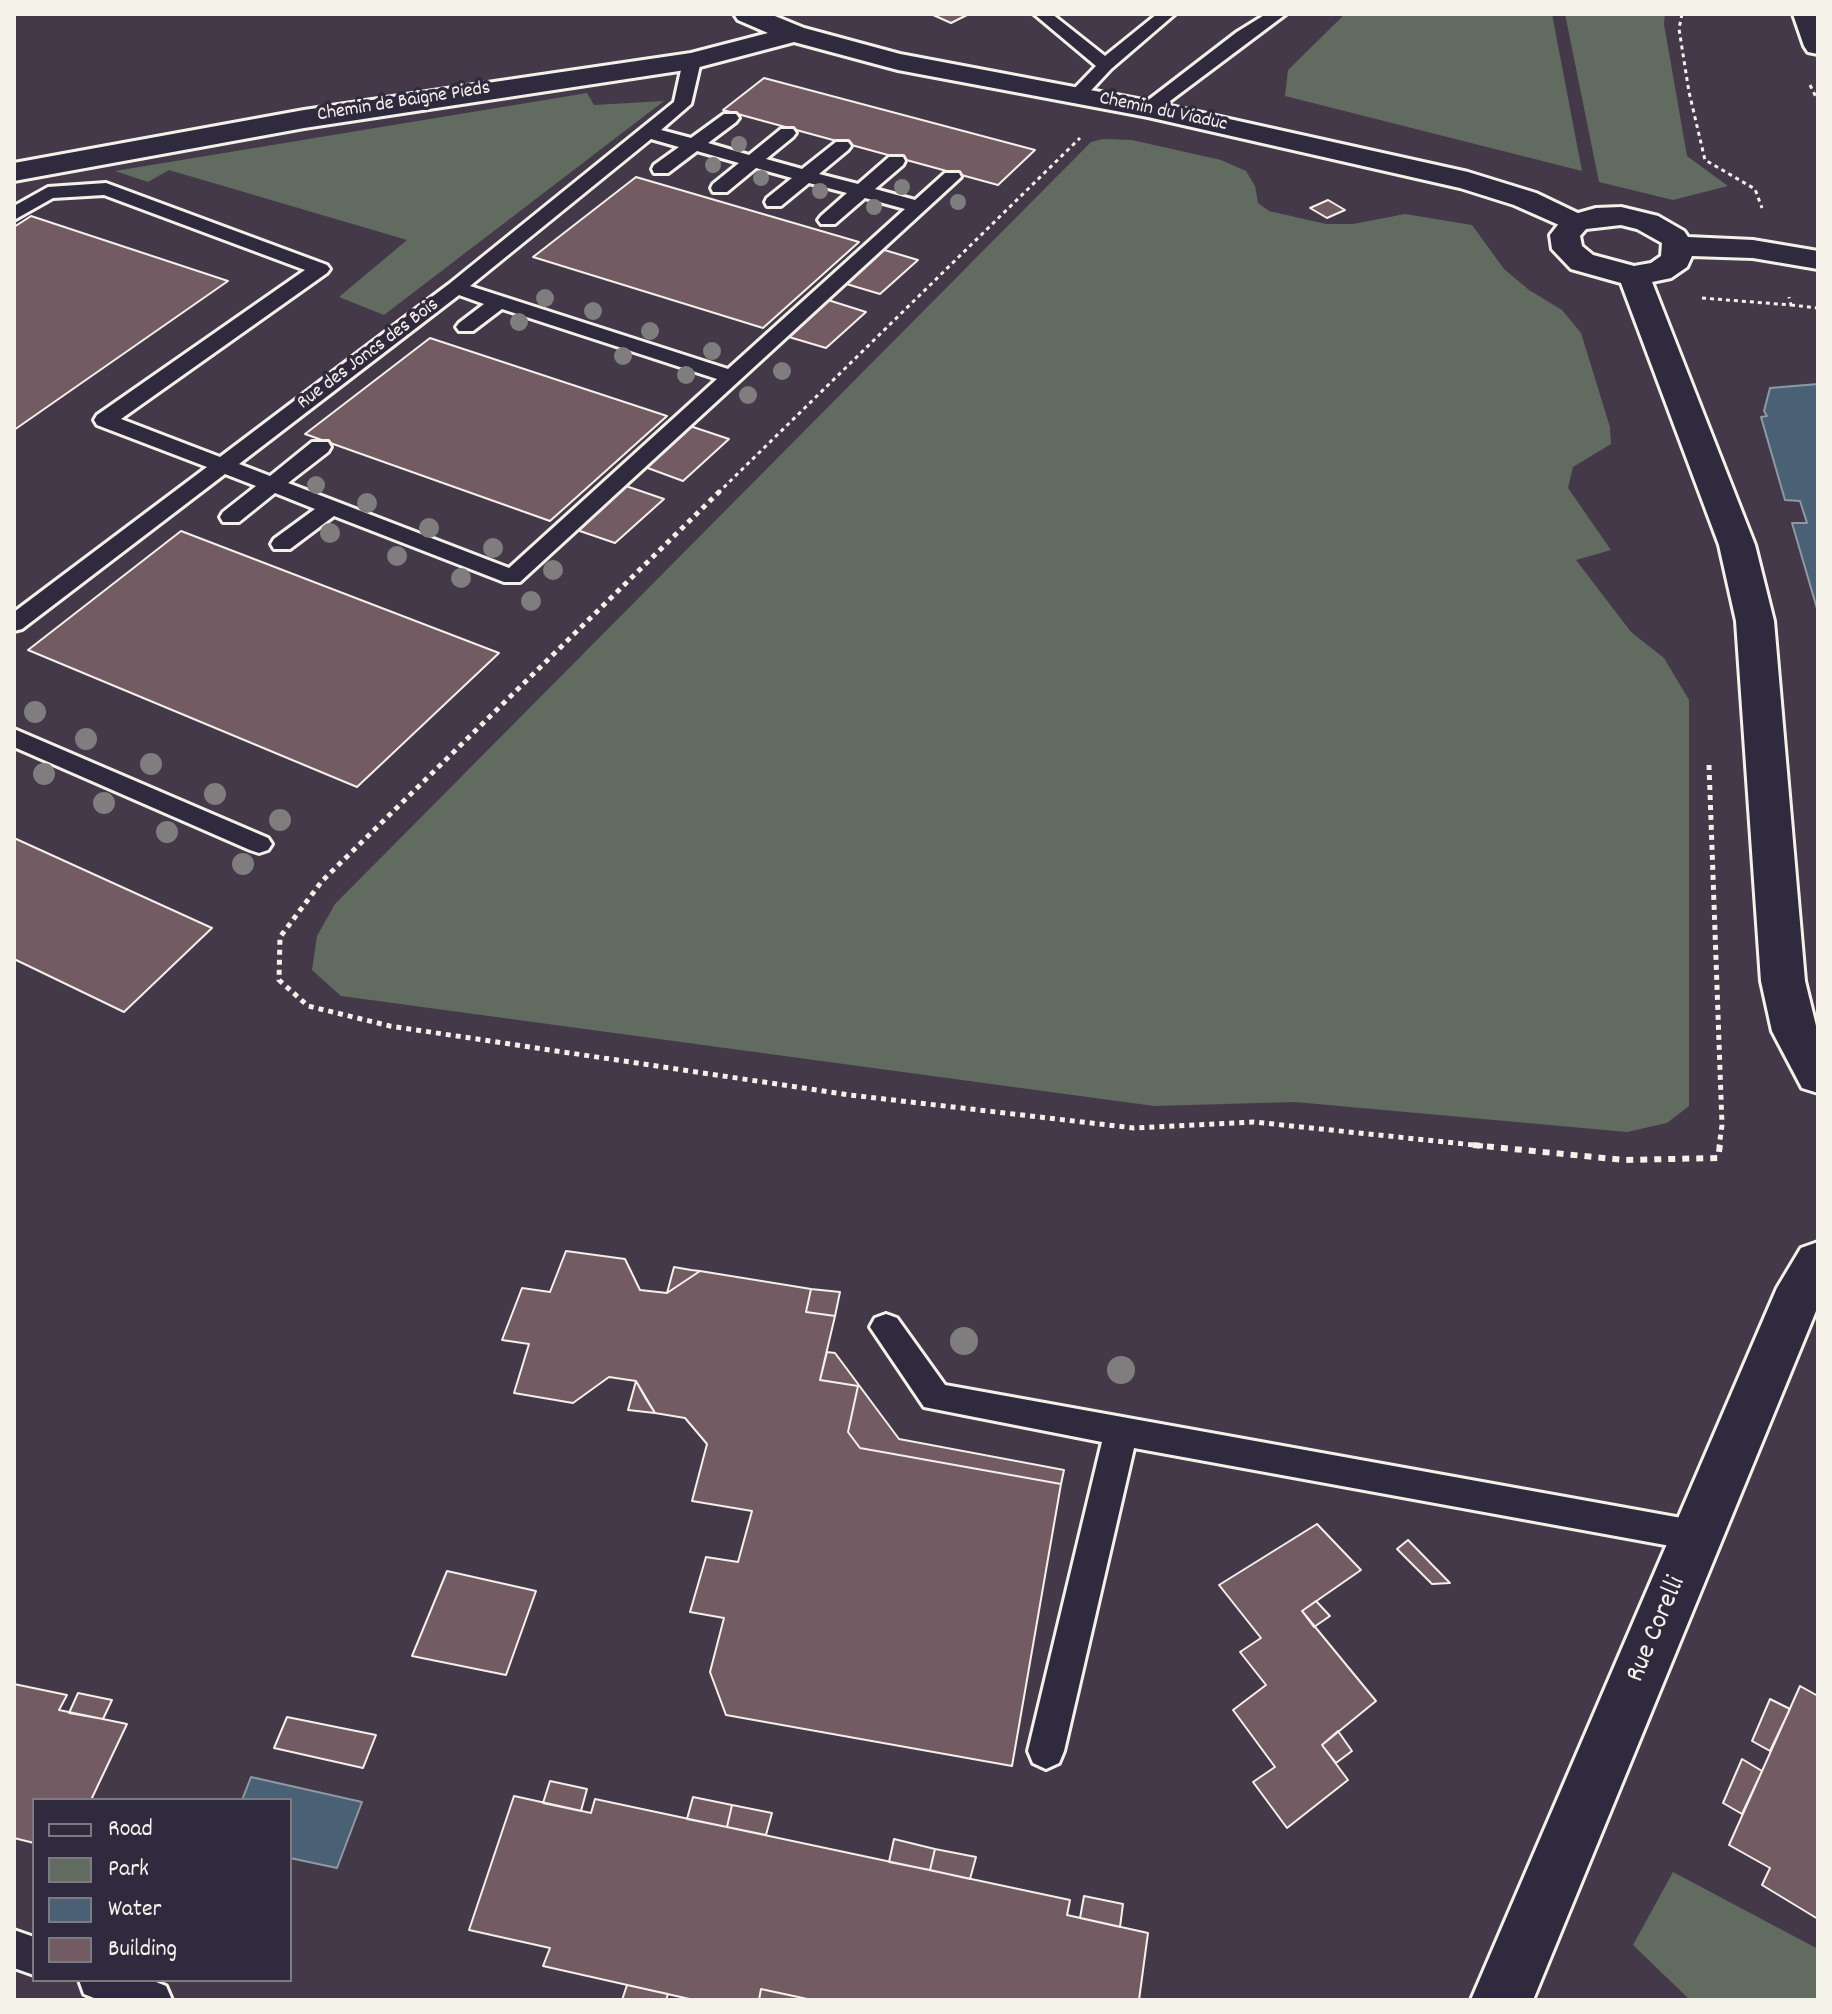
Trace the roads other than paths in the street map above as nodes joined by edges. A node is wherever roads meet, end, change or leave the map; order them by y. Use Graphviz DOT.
graph roads {
  1 [pos="747,14"];
  2 [pos="1042,14"];
  3 [pos="1167,14"];
  4 [pos="1278,14"];
  5 [pos="1806,14"];
  6 [pos="794,34"];
  7 [pos="1818,46"];
  8 [pos="692,61"];
  9 [pos="1105,65"];
  10 [pos="1077,95"];
  11 [pos="1148,109"];
  12 [pos="730,118"];
  13 [pos="647,132"];
  14 [pos="787,133"];
  15 [pos="696,145"];
  16 [pos="842,146"];
  17 [pos="753,161"];
  18 [pos="896,161"];
  19 [pos="661,169"];
  20 [pos="14,172"];
  21 [pos="806,176"];
  22 [pos="952,177"];
  23 [pos="720,188"];
  24 [pos="860,191"];
  25 [pos="774,202"];
  26 [pos="918,207"];
  27 [pos="14,214"];
  28 [pos="828,220"];
  29 [pos="1575,223"];
  30 [pos="1679,246"];
  31 [pos="1818,260"];
  32 [pos="1634,275"];
  33 [pos="456,288"];
  34 [pos="500,301"];
  35 [pos="466,327"];
  36 [pos="732,377"];
  37 [pos="320,447"];
  38 [pos="223,467"];
  39 [pos="272,486"];
  40 [pos="330,509"];
  41 [pos="231,517"];
  42 [pos="282,544"];
  43 [pos="14,624"];
  44 [pos="14,737"];
  45 [pos="259,844"];
  46 [pos="1818,1076"];
  47 [pos="1818,1262"];
  48 [pos="886,1327"];
  49 [pos="1121,1431"];
  50 [pos="1698,1536"];
  51 [pos="1046,1751"];
  52 [pos="103,1982"];
  53 [pos="152,2000"];
  54 [pos="1502,2000"];
  1 -- 6 [label="street, Chemin du Viaduc"];
  2 -- 9 [label="lane"];
  3 -- 9 [label="lane"];
  4 -- 11 [label="lane"];
  5 -- 7 [label="street"];
  6 -- 8 [label="street, Chemin de Baigne Pieds"];
  6 -- 10 [label="street, Chemin du Viaduc"];
  8 -- 13 [label="lane, Rue des Joncs des Bois"];
  8 -- 20 [label="street, Chemin de Baigne Pieds"];
  9 -- 10 [label="lane"];
  10 -- 11 [label="street, Chemin du Viaduc"];
  11 -- 29 [label="street, Chemin du Viaduc"];
  12 -- 15 [label="lane"];
  13 -- 15 [label="lane"];
  13 -- 33 [label="lane, Rue des Joncs des Bois"];
  14 -- 17 [label="lane"];
  15 -- 17 [label="lane"];
  15 -- 19 [label="lane"];
  16 -- 21 [label="lane"];
  17 -- 21 [label="lane"];
  17 -- 23 [label="lane"];
  18 -- 24 [label="lane"];
  21 -- 24 [label="lane"];
  21 -- 25 [label="lane"];
  22 -- 26 [label="lane"];
  24 -- 26 [label="lane"];
  24 -- 28 [label="lane"];
  26 -- 36 [label="lane"];
  27 -- 38 [label="lane"];
  29 -- 30 [label="street"];
  29 -- 32 [label="street"];
  30 -- 31 [label="street"];
  30 -- 32 [label="street"];
  32 -- 46 [label="street"];
  33 -- 34 [label="lane"];
  33 -- 38 [label="lane, Rue des Joncs des Bois"];
  34 -- 35 [label="lane"];
  34 -- 36 [label="lane"];
  36 -- 40 [label="lane"];
  37 -- 39 [label="lane"];
  38 -- 39 [label="lane"];
  38 -- 43 [label="lane, Rue des Joncs des Bois"];
  39 -- 40 [label="lane"];
  39 -- 41 [label="lane"];
  40 -- 42 [label="lane"];
  44 -- 45 [label="lane"];
  47 -- 50 [label="street, Rue Corelli"];
  48 -- 49 [label="lane"];
  49 -- 50 [label="lane"];
  49 -- 51 [label="lane"];
  50 -- 54 [label="street, Rue Corelli"];
  52 -- 53 [label="lane"];
}
